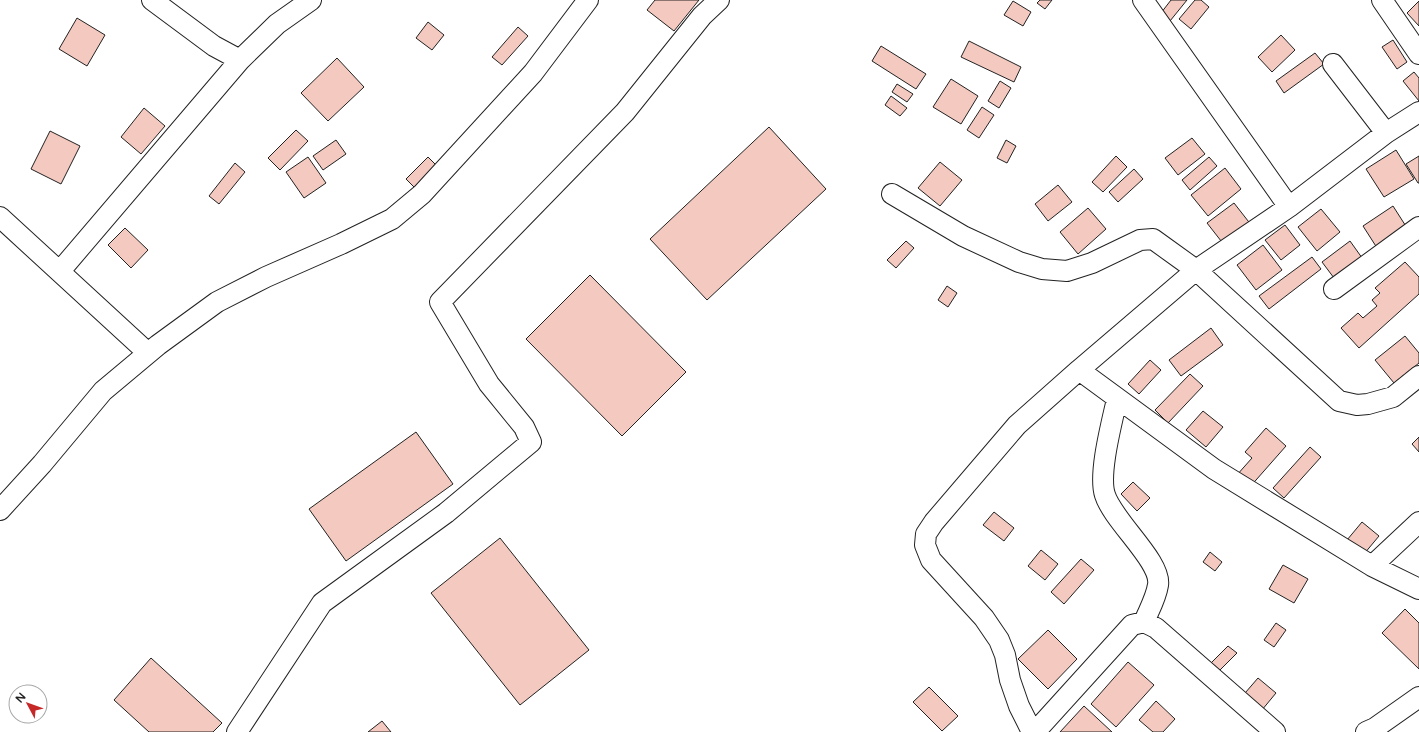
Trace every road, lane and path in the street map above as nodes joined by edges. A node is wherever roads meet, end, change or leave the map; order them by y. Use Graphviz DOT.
graph roads {
  1 [pos="152,0"];
  2 [pos="311,0"];
  3 [pos="588,0"];
  4 [pos="719,0"];
  5 [pos="1143,0"];
  6 [pos="1382,0"];
  7 [pos="1419,54"];
  8 [pos="240,60"];
  9 [pos="1333,64"];
  10 [pos="1419,112"];
  11 [pos="1386,133"];
  12 [pos="892,194"];
  13 [pos="1289,207"];
  14 [pos="0,216"];
  15 [pos="1419,226"];
  16 [pos="1196,270"];
  17 [pos="60,271"];
  18 [pos="1334,289"];
  19 [pos="148,353"];
  20 [pos="1079,370"];
  21 [pos="1419,376"];
  22 [pos="1116,398"];
  23 [pos="0,510"];
  24 [pos="1419,522"];
  25 [pos="1372,566"];
  26 [pos="1419,589"];
  27 [pos="1144,622"];
  28 [pos="1419,697"];
  29 [pos="1042,729"];
  30 [pos="237,732"];
  31 [pos="1275,732"];
  32 [pos="1366,732"];
  1 -- 8 [label="street"];
  2 -- 8 [label="street"];
  3 -- 19 [label="street"];
  4 -- 30 [label="street"];
  5 -- 13 [label="street"];
  6 -- 7 [label="street"];
  8 -- 17 [label="street"];
  9 -- 11 [label="street"];
  10 -- 11 [label="street"];
  11 -- 13 [label="street"];
  12 -- 16 [label="street"];
  13 -- 16 [label="street"];
  14 -- 17 [label="street"];
  15 -- 18 [label="street"];
  16 -- 20 [label="street"];
  16 -- 21 [label="street"];
  17 -- 19 [label="street"];
  19 -- 23 [label="street"];
  20 -- 22 [label="street"];
  20 -- 29 [label="street"];
  22 -- 25 [label="street"];
  22 -- 27 [label="street"];
  24 -- 25 [label="street"];
  25 -- 26 [label="street"];
  27 -- 29 [label="street"];
  27 -- 31 [label="street"];
  28 -- 32 [label="street"];
}
